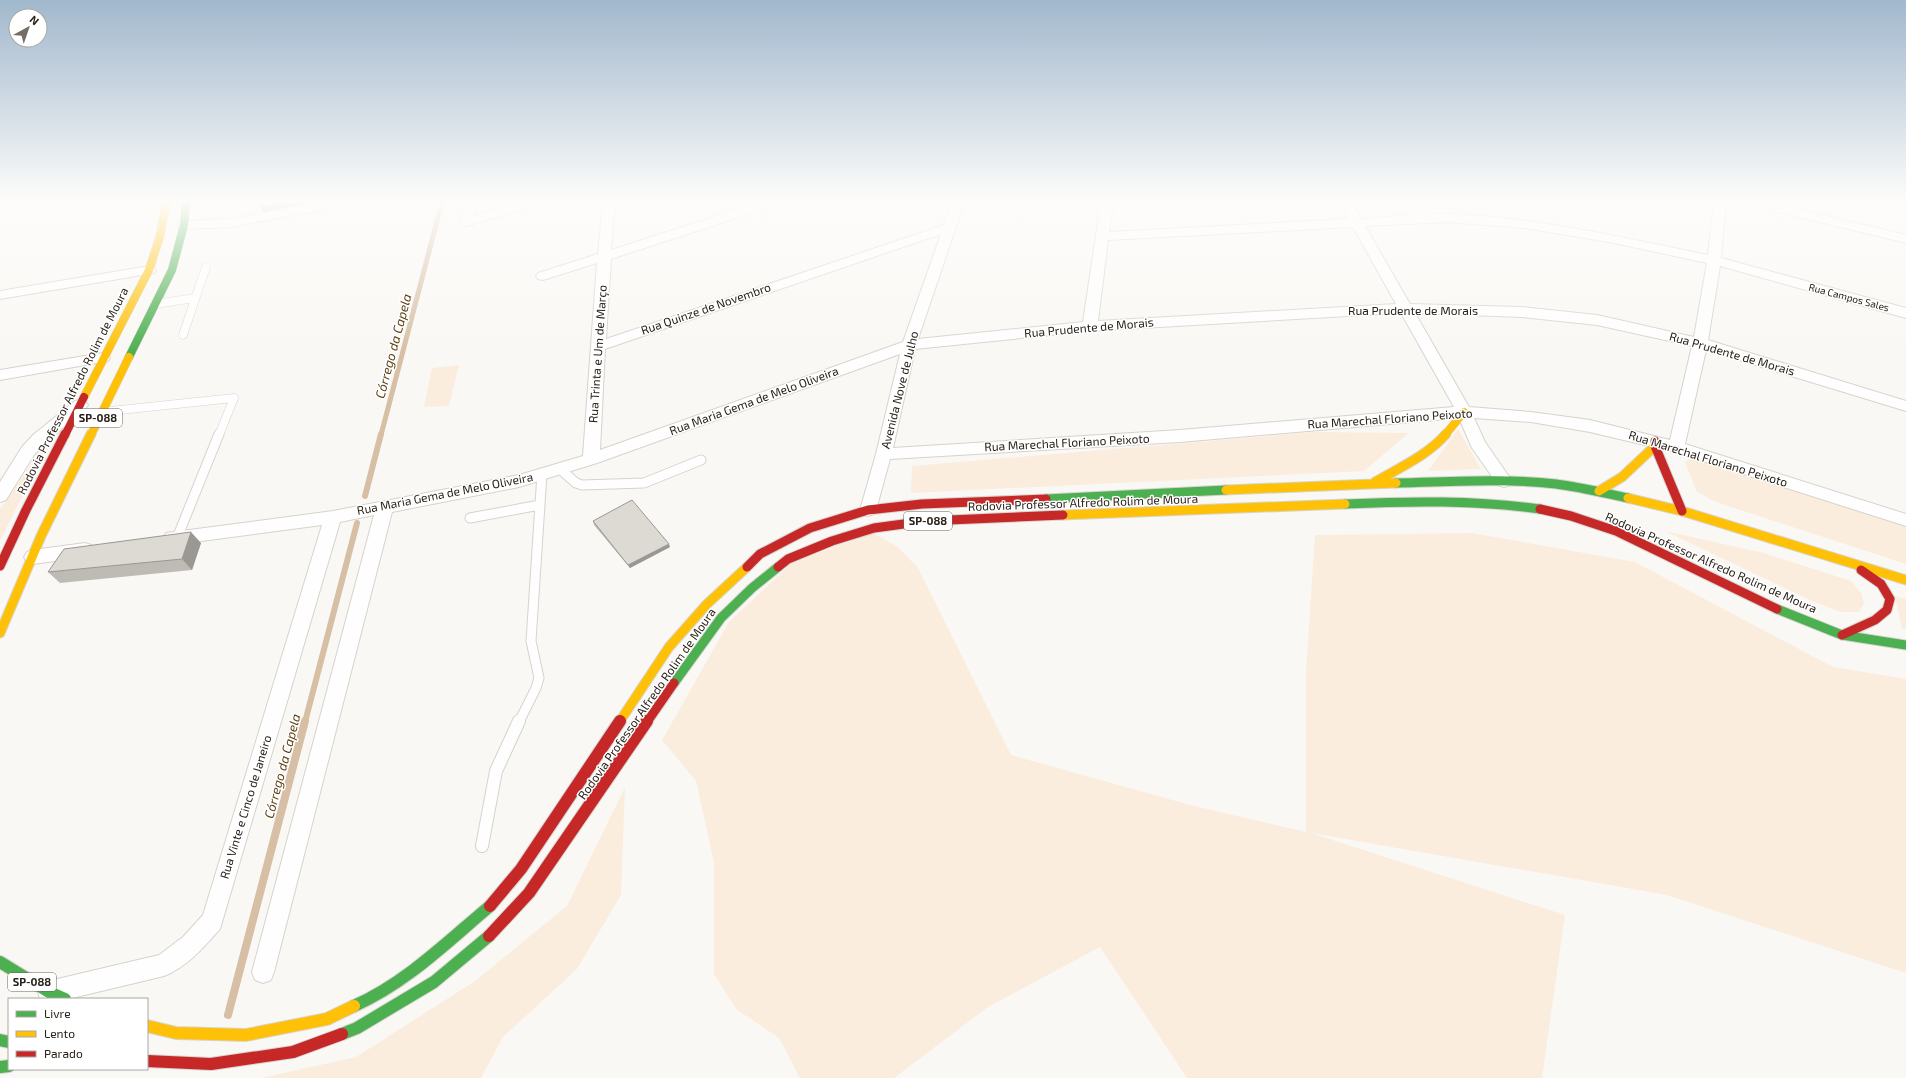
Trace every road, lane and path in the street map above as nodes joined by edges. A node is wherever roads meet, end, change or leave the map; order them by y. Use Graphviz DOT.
graph roads {
  1 [pos="156,252"];
  2 [pos="177,252"];
  3 [pos="604,252"];
  4 [pos="615,252"];
  5 [pos="875,252"];
  6 [pos="941,252"];
  7 [pos="1100,252"];
  8 [pos="1374,252"];
  9 [pos="1677,252"];
  10 [pos="1715,252"];
  11 [pos="604,256"];
  12 [pos="1714,260"];
  13 [pos="206,267"];
  14 [pos="149,270"];
  15 [pos="543,276"];
  16 [pos="0,295"];
  17 [pos="195,298"];
  18 [pos="155,304"];
  19 [pos="1406,308"];
  20 [pos="1906,313"];
  21 [pos="1090,326"];
  22 [pos="183,335"];
  23 [pos="1700,343"];
  24 [pos="909,345"];
  25 [pos="599,346"];
  26 [pos="103,358"];
  27 [pos="0,375"];
  28 [pos="80,405"];
  29 [pos="1906,406"];
  30 [pos="101,412"];
  31 [pos="1464,412"];
  32 [pos="1655,444"];
  33 [pos="1676,447"];
  34 [pos="884,454"];
  35 [pos="591,459"];
  36 [pos="701,460"];
  37 [pos="560,469"];
  38 [pos="542,474"];
  39 [pos="1504,481"];
  40 [pos="1372,484"];
  41 [pos="1599,491"];
  42 [pos="0,496"];
  43 [pos="540,505"];
  44 [pos="385,507"];
  45 [pos="868,510"];
  46 [pos="1682,511"];
  47 [pos="333,517"];
  48 [pos="470,518"];
  49 [pos="1906,520"];
  50 [pos="177,538"];
  51 [pos="154,541"];
  52 [pos="101,548"];
  53 [pos="33,557"];
  54 [pos="1834,558"];
  55 [pos="0,566"];
  56 [pos="1906,580"];
  57 [pos="0,633"];
  58 [pos="1842,635"];
  59 [pos="1906,645"];
  60 [pos="482,846"];
  61 [pos="0,965"];
  62 [pos="263,972"];
  63 [pos="57,996"];
  64 [pos="148,1026"];
  65 [pos="148,1061"];
  1 -- 14 [label="main road, Rodovia Professor Alfredo Rolim de Moura / SP-088"];
  2 -- 18 [label="main road, SP-088"];
  3 -- 11 [label="street, Rua Trinta e Um de Março"];
  4 -- 11 [label="street"];
  5 -- 25 [label="street, Rua Quinze de Novembro"];
  6 -- 24 [label="street, Avenida Nove de Julho"];
  7 -- 21 [label="street"];
  8 -- 19 [label="street"];
  9 -- 12 [label="street, Rua Campos Sales"];
  10 -- 12 [label="street"];
  11 -- 15 [label="street"];
  11 -- 25 [label="street, Rua Trinta e Um de Março"];
  12 -- 20 [label="street, Rua Campos Sales"];
  12 -- 23 [label="street"];
  13 -- 17 [label="lane"];
  14 -- 16 [label="street"];
  14 -- 26 [label="main road, Rodovia Professor Alfredo Rolim de Moura / SP-088"];
  17 -- 18 [label="lane"];
  17 -- 22 [label="lane"];
  18 -- 30 [label="main road, SP-088"];
  19 -- 21 [label="street, Rua Prudente de Morais"];
  19 -- 23 [label="street, Rua Prudente de Morais"];
  19 -- 31 [label="street"];
  21 -- 24 [label="street, Rua Prudente de Morais"];
  23 -- 29 [label="street, Rua Prudente de Morais"];
  23 -- 33 [label="street"];
  24 -- 34 [label="street, Avenida Nove de Julho"];
  24 -- 35 [label="street, Rua Maria Gema de Melo Oliveira"];
  25 -- 35 [label="street, Rua Trinta e Um de Março"];
  26 -- 27 [label="street"];
  26 -- 28 [label="main road, Rodovia Professor Alfredo Rolim de Moura / SP-088"];
  28 -- 42 [label="street"];
  28 -- 55 [label="main road, Rodovia Professor Alfredo Rolim de Moura / SP-088"];
  30 -- 50 [label="lane"];
  30 -- 53 [label="main road, SP-088"];
  31 -- 32 [label="street, Rua Marechal Floriano Peixoto"];
  31 -- 34 [label="street, Rua Marechal Floriano Peixoto"];
  31 -- 39 [label="street"];
  31 -- 40 [label="main road"];
  32 -- 33 [label="street, Rua Marechal Floriano Peixoto"];
  32 -- 41 [label="main road"];
  32 -- 46 [label="main road"];
  33 -- 49 [label="street, Rua Marechal Floriano Peixoto"];
  34 -- 45 [label="street, Avenida Nove de Julho"];
  35 -- 37 [label="street, Rua Maria Gema de Melo Oliveira"];
  36 -- 37 [label="lane"];
  37 -- 38 [label="street, Rua Maria Gema de Melo Oliveira"];
  38 -- 43 [label="lane"];
  38 -- 44 [label="street, Rua Maria Gema de Melo Oliveira"];
  39 -- 40 [label="main road, Rodovia Professor Alfredo Rolim de Moura / SP-088"];
  39 -- 41 [label="main road, Rodovia Professor Alfredo Rolim de Moura / SP-088"];
  40 -- 45 [label="main road, Rodovia Professor Alfredo Rolim de Moura / SP-088"];
  41 -- 46 [label="main road, Rodovia Professor Alfredo Rolim de Moura / SP-088"];
  43 -- 48 [label="lane"];
  43 -- 60 [label="lane"];
  44 -- 47 [label="street, Rua Maria Gema de Melo Oliveira"];
  44 -- 62 [label="street"];
  45 -- 64 [label="main road, Rodovia Professor Alfredo Rolim de Moura / SP-088"];
  46 -- 54 [label="main road, Rodovia Professor Alfredo Rolim de Moura / SP-088"];
  47 -- 50 [label="street, Rua Maria Gema de Melo Oliveira"];
  47 -- 63 [label="street, Rua Vinte e Cinco de Janeiro"];
  50 -- 51 [label="street, Rua Maria Gema de Melo Oliveira"];
  52 -- 53 [label="street"];
  53 -- 57 [label="main road, SP-088"];
  54 -- 56 [label="main road, Rodovia Professor Alfredo Rolim de Moura / SP-088"];
  54 -- 58 [label="main road"];
  58 -- 59 [label="main road, Rodovia Professor Alfredo Rolim de Moura / SP-088"];
  58 -- 65 [label="main road, Rodovia Professor Alfredo Rolim de Moura / SP-088"];
  61 -- 63 [label="main road, SP-088"];
}
